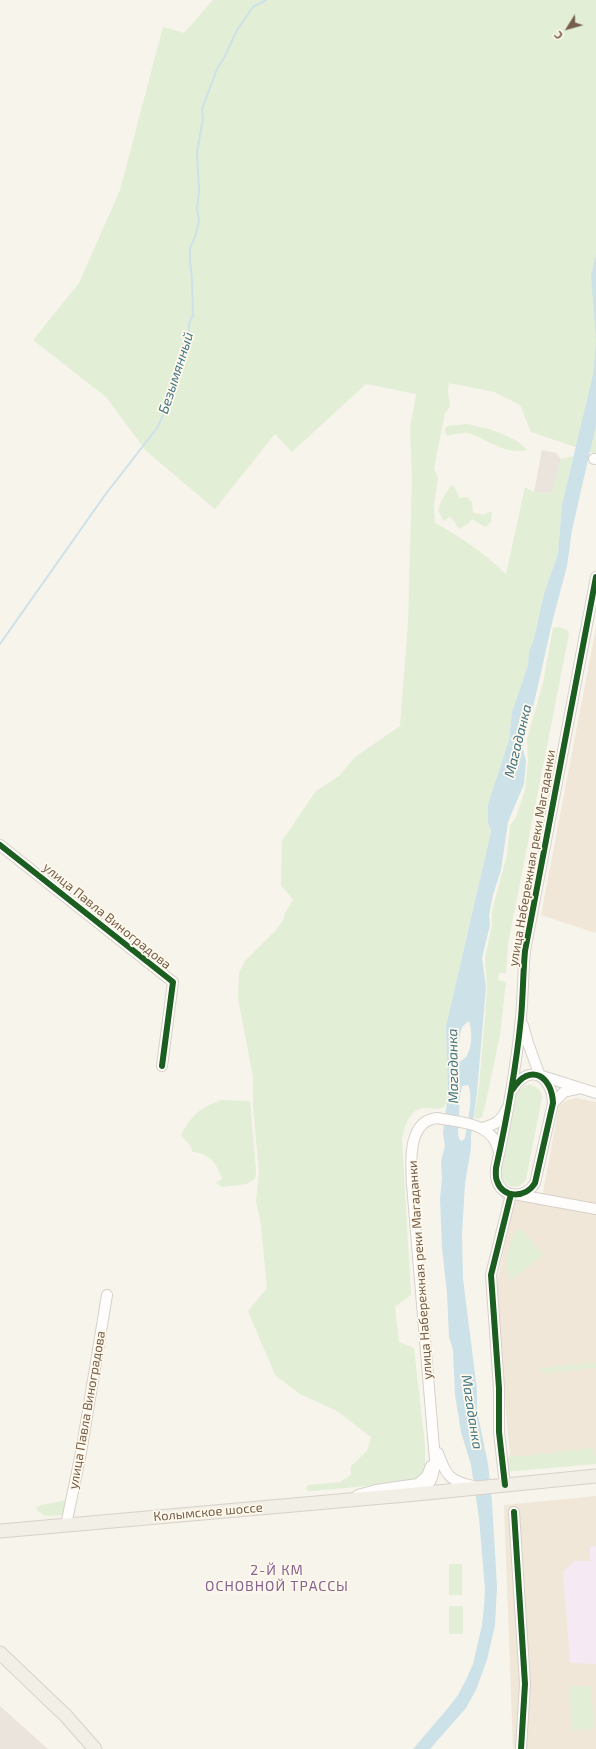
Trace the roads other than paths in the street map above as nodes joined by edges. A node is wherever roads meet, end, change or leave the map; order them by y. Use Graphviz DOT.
graph roads {
  1 [pos="596,577"];
  2 [pos="0,845"];
  3 [pos="521,1016"];
  4 [pos="162,1066"];
  5 [pos="540,1076"];
  6 [pos="513,1089"];
  7 [pos="579,1089"];
  8 [pos="596,1093"];
  9 [pos="511,1101"];
  10 [pos="553,1104"];
  11 [pos="482,1128"];
  12 [pos="499,1154"];
  13 [pos="538,1175"];
  14 [pos="514,1194"];
  15 [pos="552,1200"];
  16 [pos="596,1209"];
  17 [pos="107,1295"];
  18 [pos="433,1442"];
  19 [pos="596,1476"];
  20 [pos="503,1485"];
  21 [pos="460,1486"];
  22 [pos="417,1494"];
  23 [pos="341,1501"];
  24 [pos="514,1512"];
  25 [pos="66,1525"];
  26 [pos="0,1531"];
  27 [pos="0,1653"];
  28 [pos="95,1749"];
  29 [pos="521,1749"];
  1 -- 3 [label="street, улица Набережная реки Магаданки"];
  2 -- 4 [label="street, улица Павла Виноградова"];
  3 -- 5 [label="street, улица Набережная реки Магаданки"];
  3 -- 6 [label="street, улица Набережная реки Магаданки"];
  5 -- 6 [label="street"];
  5 -- 7 [label="street"];
  5 -- 10 [label="street, улица Набережная реки Магаданки"];
  6 -- 9 [label="street, улица Набережная реки Магаданки"];
  7 -- 8 [label="street"];
  7 -- 10 [label="street"];
  9 -- 11 [label="street"];
  9 -- 12 [label="street, улица Набережная реки Магаданки"];
  10 -- 13 [label="street"];
  11 -- 12 [label="street"];
  11 -- 18 [label="street, улица Набережная реки Магаданки"];
  12 -- 14 [label="street, улица Набережная реки Магаданки"];
  13 -- 14 [label="street"];
  13 -- 15 [label="street"];
  14 -- 15 [label="street"];
  14 -- 20 [label="street"];
  15 -- 16 [label="street"];
  17 -- 25 [label="street, улица Павла Виноградова"];
  18 -- 21 [label="street"];
  18 -- 22 [label="street"];
  18 -- 23 [label="street"];
  19 -- 20 [label="main road, Колымское шоссе"];
  20 -- 21 [label="main road, Колымское шоссе"];
  21 -- 22 [label="main road, Колымское шоссе"];
  22 -- 23 [label="main road, Колымское шоссе"];
  23 -- 25 [label="main road, Колымское шоссе"];
  24 -- 29 [label="street"];
  25 -- 26 [label="main road, Колымское шоссе"];
  27 -- 28 [label="main road"];
}
